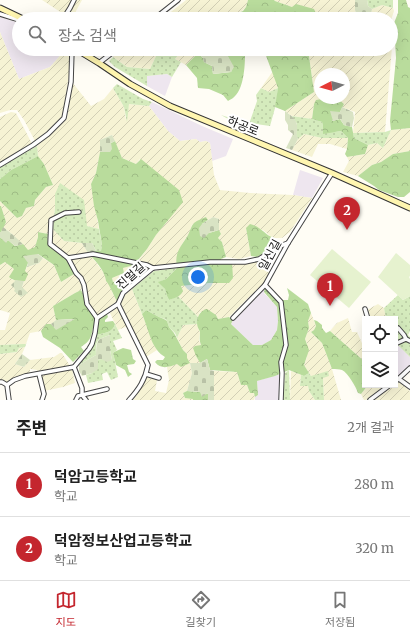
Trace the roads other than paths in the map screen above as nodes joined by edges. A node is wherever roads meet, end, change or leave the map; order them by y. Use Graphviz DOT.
graph roads {
  1 [pos="74,0"];
  2 [pos="178,0"];
  3 [pos="0,8"];
  4 [pos="67,12"];
  5 [pos="163,12"];
  6 [pos="0,14"];
  7 [pos="12,14"];
  8 [pos="12,18"];
  9 [pos="72,56"];
  10 [pos="88,56"];
  11 [pos="108,56"];
  12 [pos="99,63"];
  13 [pos="0,165"];
  14 [pos="332,173"];
  15 [pos="395,201"];
  16 [pos="410,205"];
  17 [pos="410,208"];
  18 [pos="79,212"];
  19 [pos="288,243"];
  20 [pos="68,258"];
  21 [pos="153,268"];
  22 [pos="265,284"];
  23 [pos="118,304"];
  24 [pos="365,309"];
  25 [pos="367,316"];
  26 [pos="97,318"];
  27 [pos="233,318"];
  28 [pos="398,328"];
  29 [pos="406,339"];
  30 [pos="410,341"];
  31 [pos="398,343"];
  32 [pos="74,367"];
  33 [pos="410,368"];
  34 [pos="39,374"];
  35 [pos="146,374"];
  36 [pos="159,378"];
  37 [pos="399,379"];
  38 [pos="0,382"];
  39 [pos="7,385"];
  40 [pos="410,387"];
  41 [pos="386,388"];
  42 [pos="107,389"];
  43 [pos="82,395"];
  44 [pos="9,400"];
  45 [pos="42,400"];
  46 [pos="76,400"];
  47 [pos="86,400"];
  48 [pos="129,400"];
  49 [pos="281,400"];
  50 [pos="370,400"];
  1 -- 4 [label="street"];
  2 -- 5 [label="street"];
  3 -- 7 [label="main road"];
  6 -- 8 [label="street"];
  9 -- 13 [label="street"];
  10 -- 12 [label="main road, 하공로"];
  11 -- 12 [label="street"];
  12 -- 14 [label="main road, 하공로"];
  14 -- 15 [label="main road, 하공로"];
  14 -- 19 [label="street, 일신길"];
  15 -- 16 [label="main road"];
  15 -- 17 [label="main road, 하공로"];
  18 -- 20 [label="street"];
  19 -- 21 [label="street, 진멀길"];
  19 -- 22 [label="street, 일신길"];
  20 -- 21 [label="street"];
  20 -- 26 [label="street"];
  21 -- 23 [label="street, 진멀길"];
  22 -- 27 [label="street"];
  22 -- 49 [label="street, 일신길"];
  23 -- 26 [label="street"];
  23 -- 35 [label="street, 진멀길"];
  24 -- 25 [label="street"];
  26 -- 32 [label="street"];
  28 -- 29 [label="street"];
  29 -- 30 [label="street"];
  29 -- 31 [label="street"];
  32 -- 34 [label="street"];
  32 -- 43 [label="street"];
  33 -- 37 [label="street"];
  34 -- 39 [label="street"];
  34 -- 45 [label="street"];
  35 -- 36 [label="street"];
  35 -- 48 [label="street"];
  37 -- 40 [label="street"];
  38 -- 39 [label="street"];
  39 -- 44 [label="street"];
  41 -- 50 [label="street"];
  42 -- 43 [label="street"];
  43 -- 46 [label="street"];
  43 -- 47 [label="street"];
}
